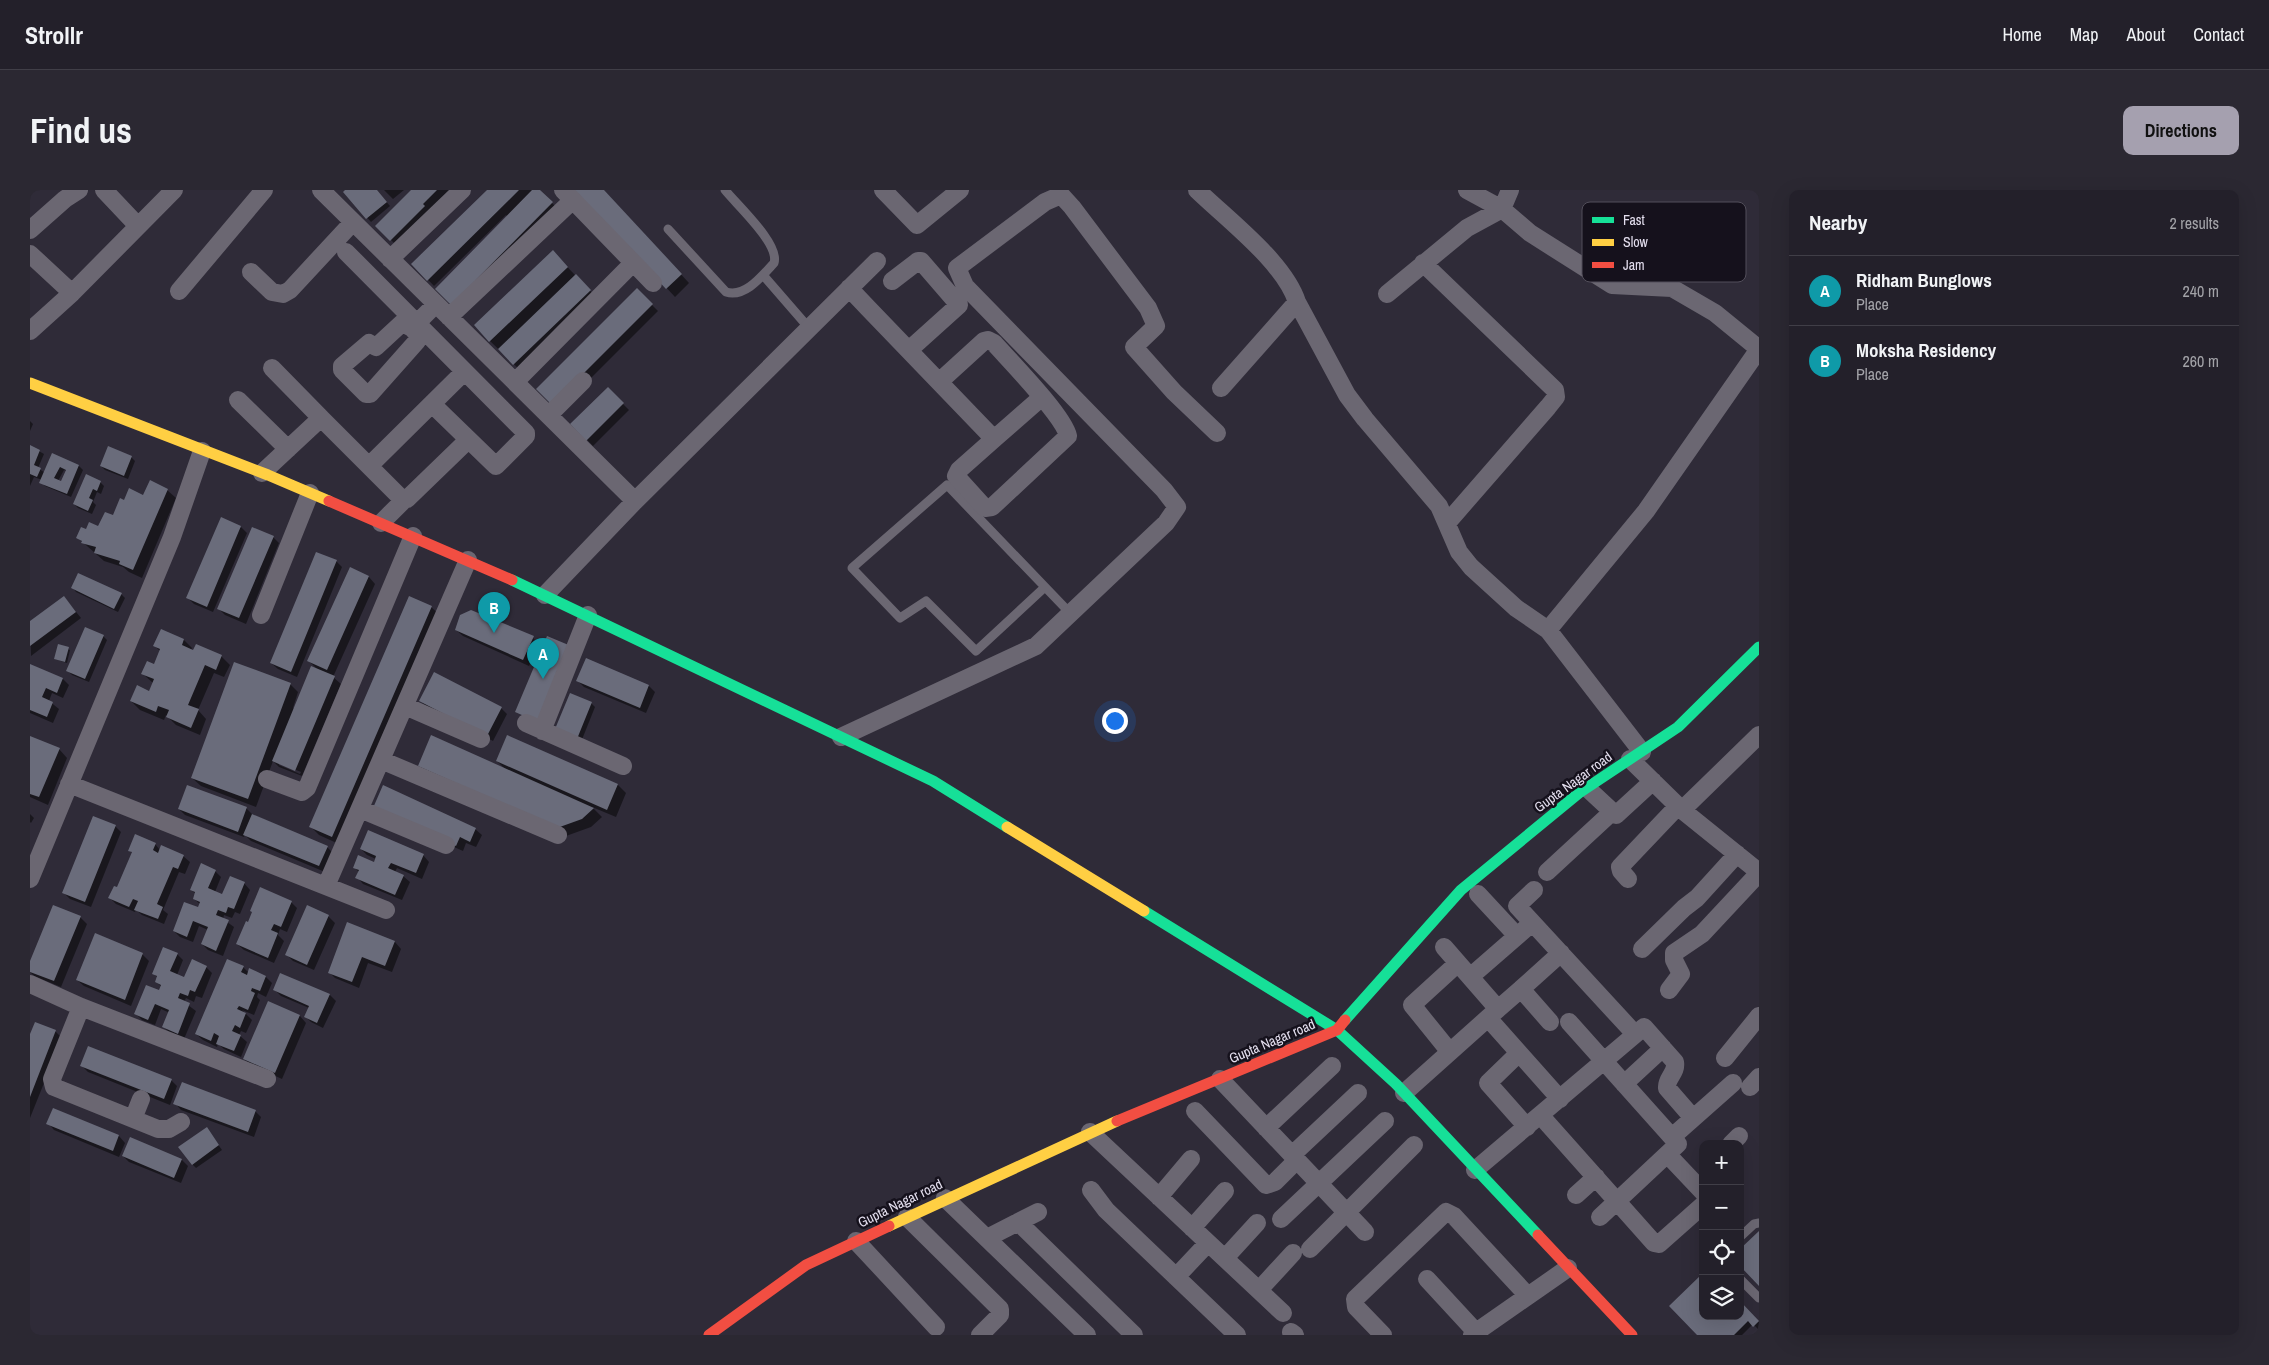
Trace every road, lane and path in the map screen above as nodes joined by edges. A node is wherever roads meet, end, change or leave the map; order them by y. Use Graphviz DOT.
graph roads {
  1 [pos="79,190"];
  2 [pos="104,190"];
  3 [pos="174,190"];
  4 [pos="264,190"];
  5 [pos="462,190"];
  6 [pos="724,190"];
  7 [pos="883,190"];
  8 [pos="960,190"];
  9 [pos="1197,190"];
  10 [pos="1467,190"];
  11 [pos="1510,190"];
  12 [pos="326,192"];
  13 [pos="568,195"];
  14 [pos="1502,209"];
  15 [pos="353,222"];
  16 [pos="138,226"];
  17 [pos="668,229"];
  18 [pos="30,230"];
  19 [pos="346,252"];
  20 [pos="30,254"];
  21 [pos="390,259"];
  22 [pos="877,261"];
  23 [pos="633,263"];
  24 [pos="1423,263"];
  25 [pos="1582,265"];
  26 [pos="251,272"];
  27 [pos="762,275"];
  28 [pos="892,281"];
  29 [pos="1609,282"];
  30 [pos="653,284"];
  31 [pos="849,288"];
  32 [pos="179,291"];
  33 [pos="72,293"];
  34 [pos="1387,294"];
  35 [pos="1297,302"];
  36 [pos="436,304"];
  37 [pos="449,317"];
  38 [pos="414,326"];
  39 [pos="809,328"];
  40 [pos="30,331"];
  41 [pos="909,350"];
  42 [pos="1759,350"];
  43 [pos="272,368"];
  44 [pos="464,372"];
  45 [pos="583,381"];
  46 [pos="30,382"];
  47 [pos="515,382"];
  48 [pos="939,382"];
  49 [pos="1221,388"];
  50 [pos="1042,397"];
  51 [pos="238,400"];
  52 [pos="432,404"];
  53 [pos="549,415"];
  54 [pos="321,418"];
  55 [pos="1218,433"];
  56 [pos="994,439"];
  57 [pos="468,440"];
  58 [pos="288,449"];
  59 [pos="202,451"];
  60 [pos="369,466"];
  61 [pos="262,473"];
  62 [pos="310,493"];
  63 [pos="404,500"];
  64 [pos="635,500"];
  65 [pos="381,523"];
  66 [pos="1447,523"];
  67 [pos="413,536"];
  68 [pos="468,560"];
  69 [pos="1045,587"];
  70 [pos="545,595"];
  71 [pos="261,614"];
  72 [pos="1070,614"];
  73 [pos="588,615"];
  74 [pos="1548,630"];
  75 [pos="1759,647"];
  76 [pos="405,706"];
  77 [pos="526,724"];
  78 [pos="542,731"];
  79 [pos="1759,735"];
  80 [pos="841,737"];
  81 [pos="481,739"];
  82 [pos="1636,756"];
  83 [pos="381,760"];
  84 [pos="623,766"];
  85 [pos="267,780"];
  86 [pos="1653,782"];
  87 [pos="69,784"];
  88 [pos="1587,788"];
  89 [pos="1680,808"];
  90 [pos="360,809"];
  91 [pos="1612,812"];
  92 [pos="558,835"];
  93 [pos="446,845"];
  94 [pos="1737,854"];
  95 [pos="1547,872"];
  96 [pos="1759,872"];
  97 [pos="30,879"];
  98 [pos="1628,879"];
  99 [pos="326,886"];
  100 [pos="1534,890"];
  101 [pos="1478,894"];
  102 [pos="386,910"];
  103 [pos="1532,923"];
  104 [pos="1516,936"];
  105 [pos="1444,947"];
  106 [pos="1642,949"];
  107 [pos="1560,953"];
  108 [pos="1458,963"];
  109 [pos="1470,977"];
  110 [pos="30,984"];
  111 [pos="1521,989"];
  112 [pos="1669,990"];
  113 [pos="81,1008"];
  114 [pos="1493,1014"];
  115 [pos="1759,1016"];
  116 [pos="1550,1022"];
  117 [pos="1569,1022"];
  118 [pos="1337,1030"];
  119 [pos="1635,1034"];
  120 [pos="1664,1048"];
  121 [pos="1450,1052"];
  122 [pos="1519,1053"];
  123 [pos="1725,1058"];
  124 [pos="1604,1062"];
  125 [pos="1332,1066"];
  126 [pos="267,1079"];
  127 [pos="1220,1079"];
  128 [pos="1747,1082"];
  129 [pos="1624,1084"];
  130 [pos="1358,1092"];
  131 [pos="1404,1093"];
  132 [pos="141,1099"];
  133 [pos="1560,1099"];
  134 [pos="1195,1111"];
  135 [pos="1541,1116"];
  136 [pos="1693,1118"];
  137 [pos="133,1119"];
  138 [pos="1385,1120"];
  139 [pos="181,1122"];
  140 [pos="1527,1127"];
  141 [pos="1266,1128"];
  142 [pos="1090,1132"];
  143 [pos="1672,1136"];
  144 [pos="1414,1145"];
  145 [pos="1668,1155"];
  146 [pos="1294,1158"];
  147 [pos="1192,1159"];
  148 [pos="1475,1170"];
  149 [pos="1596,1177"];
  150 [pos="1699,1180"];
  151 [pos="1318,1183"];
  152 [pos="1091,1190"];
  153 [pos="1225,1191"];
  154 [pos="1576,1194"];
  155 [pos="1159,1197"];
  156 [pos="946,1198"];
  157 [pos="1617,1201"];
  158 [pos="1699,1208"];
  159 [pos="1038,1212"];
  160 [pos="1346,1212"];
  161 [pos="907,1217"];
  162 [pos="1600,1217"];
  163 [pos="1281,1219"];
  164 [pos="1018,1222"];
  165 [pos="1257,1223"];
  166 [pos="1759,1223"];
  167 [pos="1192,1228"];
  168 [pos="1365,1232"];
  169 [pos="1744,1233"];
  170 [pos="987,1238"];
  171 [pos="856,1241"];
  172 [pos="1208,1243"];
  173 [pos="1225,1258"];
  174 [pos="1568,1268"];
  175 [pos="1176,1277"];
  176 [pos="1427,1279"];
  177 [pos="1744,1283"];
  178 [pos="1259,1290"];
  179 [pos="1528,1296"];
  180 [pos="1759,1298"];
  181 [pos="1283,1313"];
  182 [pos="936,1328"];
  183 [pos="1125,1332"];
  184 [pos="1474,1334"];
  185 [pos="709,1335"];
  186 [pos="980,1335"];
  187 [pos="1087,1335"];
  188 [pos="1237,1335"];
  189 [pos="1383,1335"];
  190 [pos="1632,1335"];
  1 -- 18 [label="street"];
  2 -- 16 [label="street"];
  3 -- 16 [label="street"];
  4 -- 32 [label="street"];
  5 -- 21 [label="street"];
  6 -- 27 [label="lane"];
  7 -- 8 [label="street"];
  9 -- 35 [label="street"];
  10 -- 14 [label="street"];
  11 -- 14 [label="street"];
  12 -- 15 [label="street"];
  13 -- 23 [label="street"];
  13 -- 37 [label="street"];
  14 -- 24 [label="street"];
  14 -- 25 [label="street"];
  15 -- 21 [label="street"];
  15 -- 26 [label="street"];
  16 -- 33 [label="street"];
  17 -- 27 [label="lane"];
  19 -- 38 [label="street"];
  20 -- 33 [label="street"];
  21 -- 36 [label="street"];
  22 -- 31 [label="street"];
  23 -- 30 [label="street"];
  23 -- 47 [label="street"];
  24 -- 34 [label="street"];
  24 -- 66 [label="street"];
  27 -- 39 [label="lane"];
  28 -- 41 [label="street"];
  29 -- 42 [label="street"];
  31 -- 39 [label="street"];
  31 -- 41 [label="street"];
  33 -- 40 [label="street"];
  35 -- 49 [label="street"];
  35 -- 66 [label="street"];
  36 -- 37 [label="street"];
  36 -- 38 [label="street"];
  37 -- 47 [label="street"];
  38 -- 38 [label="street"];
  38 -- 44 [label="street"];
  39 -- 64 [label="street"];
  41 -- 48 [label="street"];
  42 -- 74 [label="street"];
  43 -- 54 [label="street"];
  44 -- 52 [label="street"];
  44 -- 57 [label="street"];
  45 -- 53 [label="street"];
  46 -- 59 [label="street"];
  47 -- 53 [label="street"];
  48 -- 50 [label="street"];
  48 -- 56 [label="street"];
  50 -- 56 [label="street"];
  50 -- 56 [label="street"];
  51 -- 58 [label="street"];
  52 -- 57 [label="street"];
  52 -- 60 [label="street"];
  53 -- 64 [label="street"];
  54 -- 58 [label="street"];
  54 -- 60 [label="street"];
  55 -- 72 [label="street"];
  57 -- 63 [label="street"];
  58 -- 61 [label="street"];
  59 -- 61 [label="street"];
  59 -- 87 [label="street"];
  60 -- 63 [label="street"];
  61 -- 62 [label="street"];
  62 -- 65 [label="street"];
  62 -- 71 [label="street"];
  63 -- 65 [label="street"];
  64 -- 70 [label="street"];
  65 -- 67 [label="street"];
  66 -- 74 [label="street"];
  67 -- 68 [label="street"];
  67 -- 85 [label="street"];
  68 -- 70 [label="street"];
  68 -- 76 [label="street"];
  69 -- 69 [label="lane"];
  69 -- 72 [label="lane"];
  70 -- 73 [label="street"];
  72 -- 80 [label="street"];
  73 -- 78 [label="street"];
  73 -- 80 [label="street"];
  74 -- 82 [label="street"];
  75 -- 82 [label="street, Gupta Nagar road"];
  76 -- 81 [label="street"];
  76 -- 83 [label="street"];
  77 -- 78 [label="street"];
  78 -- 84 [label="street"];
  79 -- 89 [label="street"];
  80 -- 118 [label="street"];
  82 -- 86 [label="street"];
  82 -- 88 [label="street, Gupta Nagar road"];
  83 -- 90 [label="street"];
  83 -- 92 [label="street"];
  86 -- 89 [label="street"];
  86 -- 91 [label="street"];
  87 -- 97 [label="street"];
  87 -- 99 [label="street"];
  88 -- 91 [label="street"];
  88 -- 118 [label="street, Gupta Nagar road"];
  89 -- 94 [label="street"];
  89 -- 98 [label="street"];
  90 -- 93 [label="street"];
  90 -- 99 [label="street"];
  91 -- 95 [label="street"];
  94 -- 96 [label="street"];
  94 -- 106 [label="street"];
  96 -- 112 [label="street"];
  99 -- 102 [label="street"];
  100 -- 103 [label="street"];
  101 -- 104 [label="street"];
  103 -- 104 [label="street"];
  103 -- 107 [label="street"];
  104 -- 109 [label="street"];
  105 -- 108 [label="street"];
  107 -- 111 [label="street"];
  107 -- 119 [label="street"];
  108 -- 109 [label="street"];
  108 -- 121 [label="street"];
  109 -- 114 [label="street"];
  110 -- 113 [label="street"];
  111 -- 114 [label="street"];
  111 -- 116 [label="street"];
  113 -- 126 [label="street"];
  113 -- 137 [label="street"];
  114 -- 121 [label="street"];
  114 -- 122 [label="street"];
  115 -- 123 [label="street"];
  117 -- 124 [label="street"];
  118 -- 127 [label="street, Gupta Nagar road"];
  118 -- 131 [label="street"];
  119 -- 120 [label="street"];
  119 -- 124 [label="street"];
  120 -- 129 [label="street"];
  120 -- 136 [label="street"];
  121 -- 131 [label="street"];
  122 -- 133 [label="street"];
  122 -- 140 [label="street"];
  124 -- 129 [label="street"];
  124 -- 133 [label="street"];
  125 -- 141 [label="street"];
  127 -- 141 [label="street"];
  127 -- 142 [label="street, Gupta Nagar road"];
  128 -- 136 [label="street"];
  129 -- 143 [label="street"];
  130 -- 146 [label="street"];
  131 -- 148 [label="street"];
  132 -- 137 [label="street"];
  133 -- 135 [label="street"];
  134 -- 146 [label="street"];
  135 -- 140 [label="street"];
  135 -- 149 [label="street"];
  136 -- 143 [label="street"];
  137 -- 139 [label="street"];
  138 -- 151 [label="street"];
  140 -- 148 [label="street"];
  141 -- 146 [label="street"];
  142 -- 155 [label="street"];
  142 -- 156 [label="street, Gupta Nagar road"];
  143 -- 145 [label="street"];
  144 -- 160 [label="street"];
  145 -- 150 [label="street"];
  145 -- 157 [label="street"];
  146 -- 151 [label="street"];
  147 -- 155 [label="street"];
  148 -- 174 [label="street"];
  149 -- 154 [label="street"];
  149 -- 157 [label="street"];
  151 -- 160 [label="street"];
  151 -- 163 [label="street"];
  152 -- 175 [label="street"];
  153 -- 167 [label="street"];
  155 -- 167 [label="street"];
  156 -- 161 [label="street, Gupta Nagar road"];
  156 -- 170 [label="street"];
  157 -- 158 [label="street"];
  157 -- 162 [label="street"];
  159 -- 164 [label="street"];
  160 -- 168 [label="street"];
  160 -- 178 [label="street"];
  161 -- 171 [label="street, Gupta Nagar road"];
  161 -- 186 [label="street"];
  164 -- 170 [label="street"];
  164 -- 183 [label="street"];
  165 -- 173 [label="street"];
  166 -- 169 [label="lane"];
  167 -- 172 [label="street"];
  170 -- 187 [label="street"];
  171 -- 182 [label="street"];
  171 -- 185 [label="street, Gupta Nagar road"];
  172 -- 173 [label="street"];
  172 -- 175 [label="street"];
  173 -- 178 [label="street"];
  174 -- 179 [label="street"];
  174 -- 190 [label="street"];
  175 -- 188 [label="street"];
  176 -- 184 [label="street"];
  177 -- 180 [label="lane"];
  178 -- 181 [label="street"];
  179 -- 184 [label="street"];
  179 -- 189 [label="street"];
}
